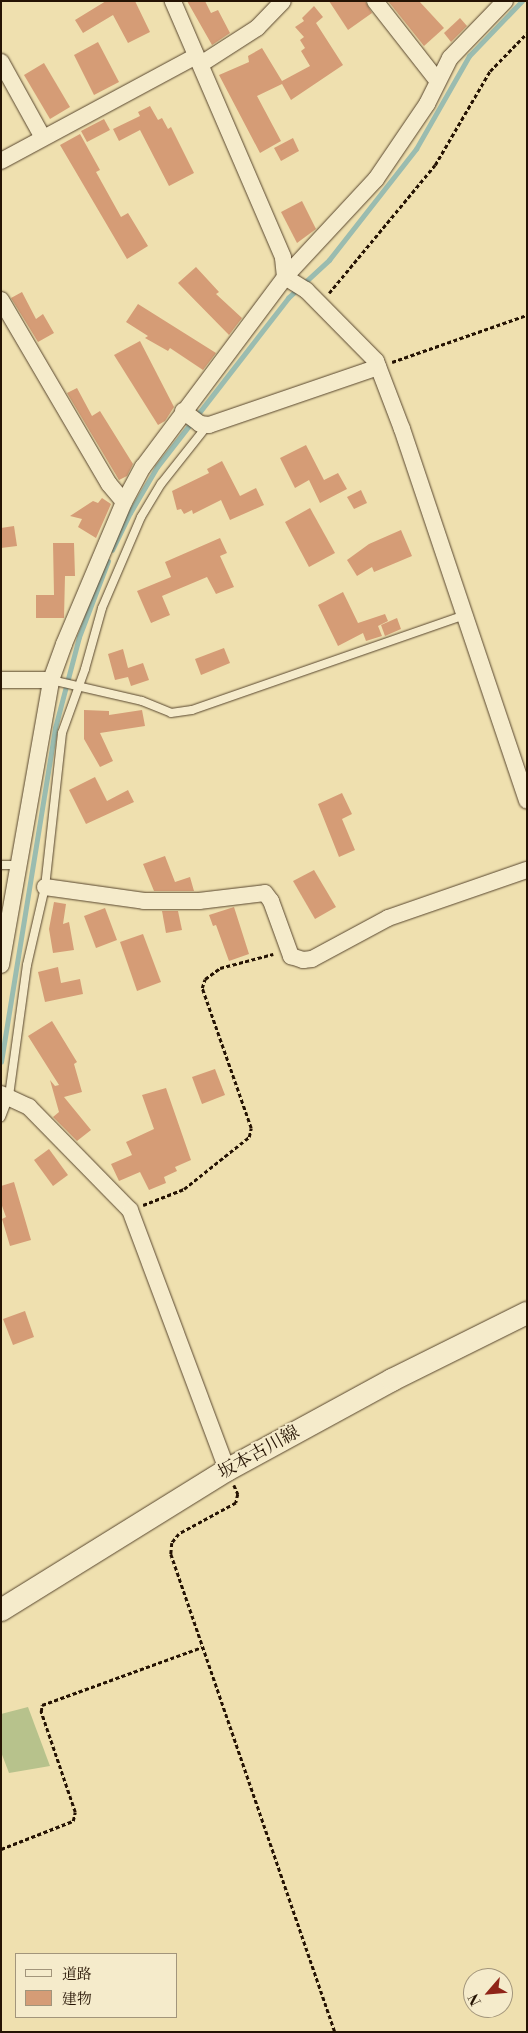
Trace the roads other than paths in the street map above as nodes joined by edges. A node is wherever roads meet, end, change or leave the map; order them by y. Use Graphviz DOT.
graph roads {
  1 [pos="173,1"];
  2 [pos="284,1"];
  3 [pos="375,1"];
  4 [pos="505,1"];
  5 [pos="198,60"];
  6 [pos="1,62"];
  7 [pos="437,80"];
  8 [pos="42,136"];
  9 [pos="1,160"];
  10 [pos="295,283"];
  11 [pos="1,300"];
  12 [pos="378,367"];
  13 [pos="195,419"];
  14 [pos="124,502"];
  15 [pos="465,616"];
  16 [pos="1,680"];
  17 [pos="54,681"];
  18 [pos="76,685"];
  19 [pos="527,800"];
  20 [pos="1,865"];
  21 [pos="19,865"];
  22 [pos="527,870"];
  23 [pos="45,887"];
  24 [pos="1,965"];
  25 [pos="5,1095"];
  26 [pos="1,1117"];
  27 [pos="527,1313"];
  28 [pos="227,1470"];
  29 [pos="1,1610"];
  1 -- 5 [label="street"];
  2 -- 5 [label="street"];
  3 -- 7 [label="street"];
  4 -- 7 [label="street"];
  5 -- 8 [label="street"];
  5 -- 10 [label="street"];
  6 -- 8 [label="street"];
  7 -- 10 [label="street"];
  8 -- 9 [label="street"];
  10 -- 12 [label="street"];
  10 -- 13 [label="street"];
  11 -- 14 [label="street"];
  12 -- 13 [label="street"];
  12 -- 15 [label="street"];
  13 -- 14 [label="street"];
  13 -- 18 [label="lane"];
  14 -- 17 [label="street"];
  15 -- 18 [label="lane"];
  15 -- 19 [label="street"];
  16 -- 17 [label="street"];
  17 -- 18 [label="lane"];
  17 -- 21 [label="street"];
  18 -- 23 [label="lane"];
  20 -- 21 [label="lane"];
  21 -- 24 [label="street"];
  22 -- 23 [label="street"];
  23 -- 25 [label="lane"];
  25 -- 26 [label="lane"];
  25 -- 28 [label="street"];
  27 -- 28 [label="main road, 坂本古川線"];
  28 -- 29 [label="main road, 坂本古川線"];
}
